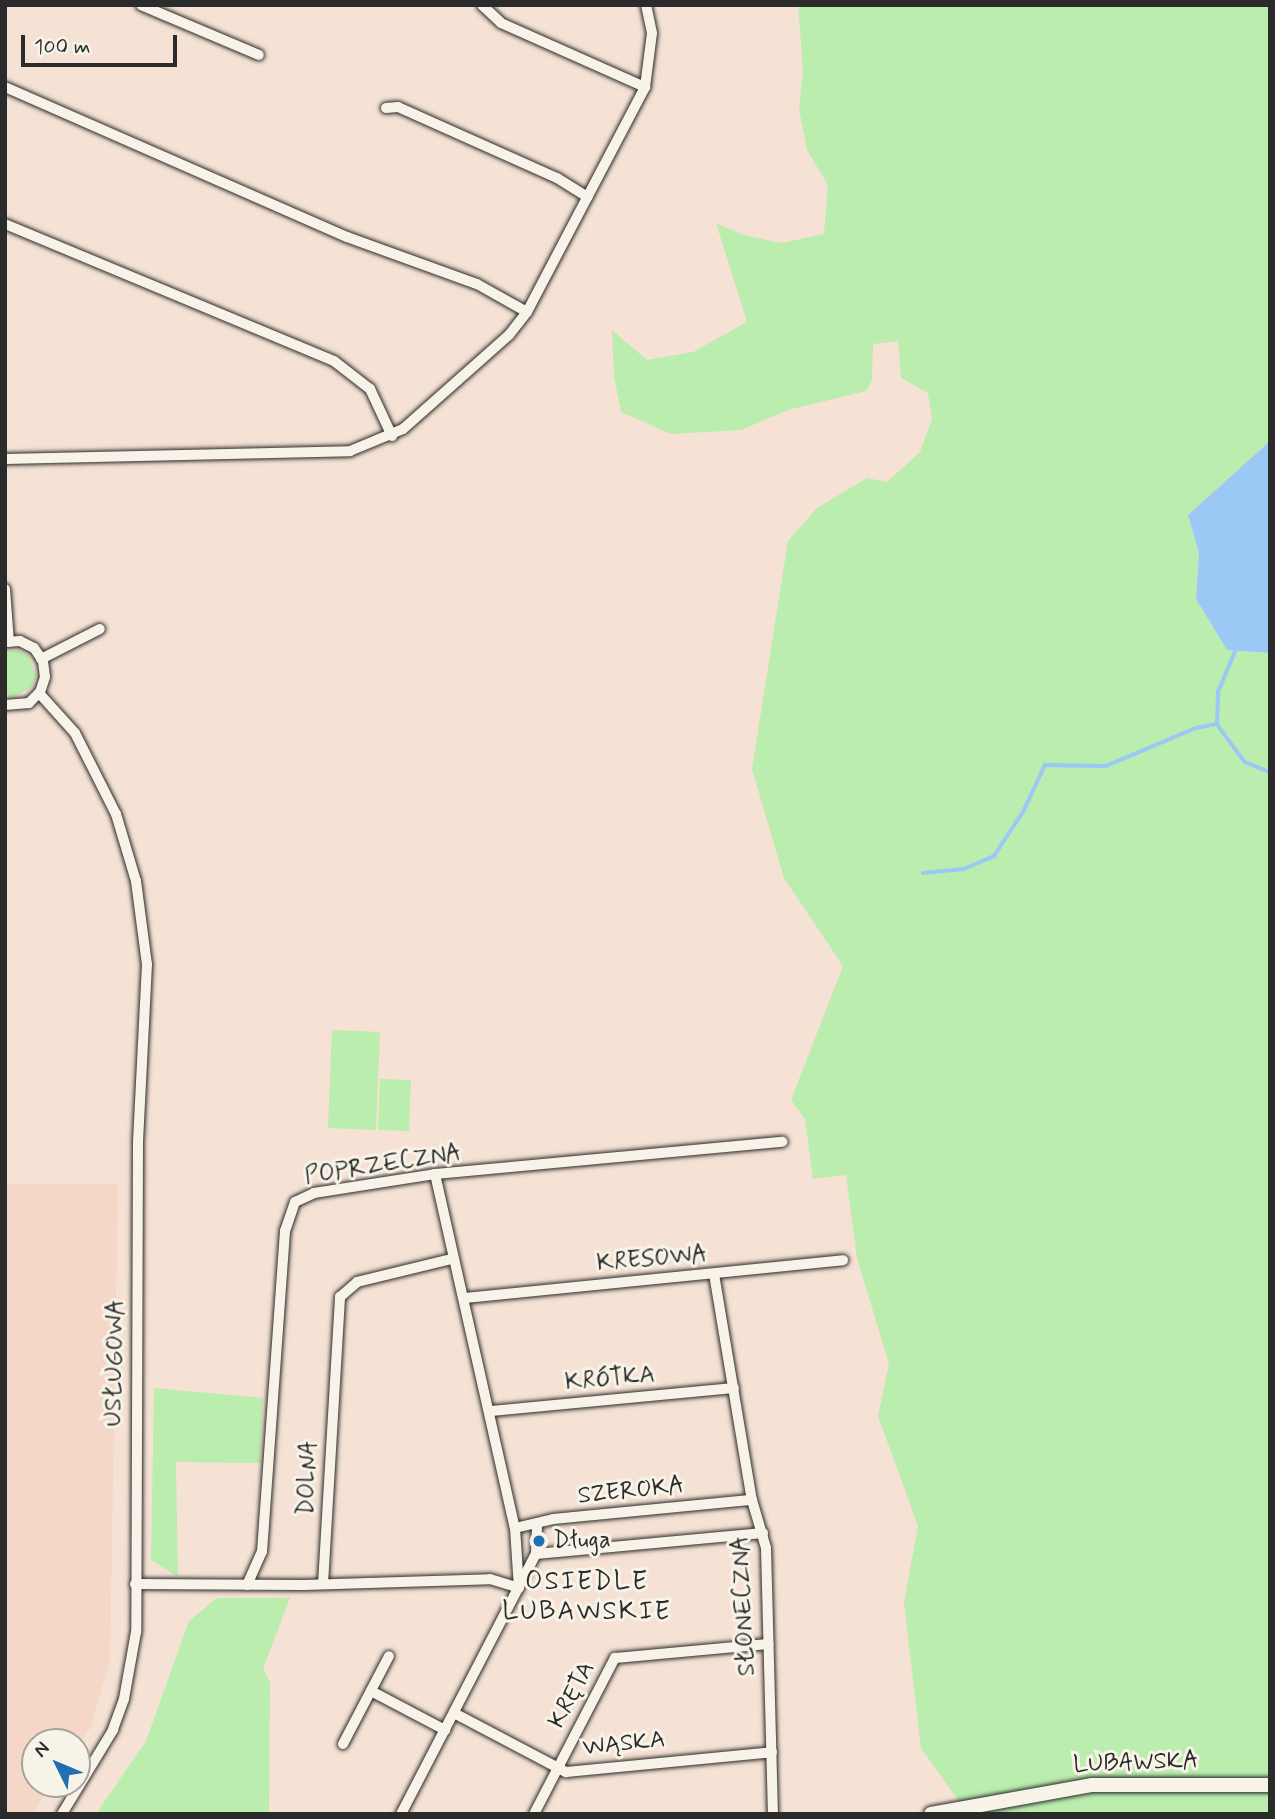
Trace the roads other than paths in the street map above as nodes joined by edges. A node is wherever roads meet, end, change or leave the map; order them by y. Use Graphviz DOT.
graph roads {
  1 [pos="141,5"];
  2 [pos="482,5"];
  3 [pos="646,5"];
  4 [pos="259,55"];
  5 [pos="5,87"];
  6 [pos="645,87"];
  7 [pos="386,108"];
  8 [pos="587,197"];
  9 [pos="5,224"];
  10 [pos="527,312"];
  11 [pos="392,436"];
  12 [pos="5,460"];
  13 [pos="5,589"];
  14 [pos="100,629"];
  15 [pos="7,642"];
  16 [pos="41,659"];
  17 [pos="39,693"];
  18 [pos="5,705"];
  19 [pos="783,1142"];
  20 [pos="435,1174"];
  21 [pos="452,1259"];
  22 [pos="843,1260"];
  23 [pos="714,1274"];
  24 [pos="465,1297"];
  25 [pos="734,1388"];
  26 [pos="491,1411"];
  27 [pos="752,1500"];
  28 [pos="537,1525"];
  29 [pos="515,1528"];
  30 [pos="764,1534"];
  31 [pos="536,1554"];
  32 [pos="135,1584"];
  33 [pos="323,1584"];
  34 [pos="247,1585"];
  35 [pos="519,1588"];
  36 [pos="768,1644"];
  37 [pos="389,1656"];
  38 [pos="371,1691"];
  39 [pos="454,1713"];
  40 [pos="445,1730"];
  41 [pos="343,1744"];
  42 [pos="772,1752"];
  43 [pos="557,1769"];
  44 [pos="1270,1785"];
  45 [pos="1005,1799"];
  46 [pos="62,1814"];
  47 [pos="401,1814"];
  48 [pos="534,1814"];
  49 [pos="773,1814"];
  50 [pos="931,1814"];
  51 [pos="964,1814"];
  1 -- 4 [label="street"];
  2 -- 6 [label="street"];
  3 -- 6 [label="street"];
  5 -- 10 [label="street"];
  6 -- 8 [label="street"];
  7 -- 8 [label="street"];
  8 -- 10 [label="street"];
  9 -- 11 [label="street"];
  10 -- 11 [label="street"];
  11 -- 12 [label="street"];
  13 -- 15 [label="street"];
  14 -- 16 [label="street"];
  15 -- 16 [label="street"];
  16 -- 17 [label="street"];
  17 -- 18 [label="street"];
  17 -- 32 [label="street, USŁUGOWA"];
  19 -- 20 [label="street, POPRZECZNA"];
  20 -- 21 [label="street"];
  20 -- 34 [label="street, POPRZECZNA"];
  21 -- 24 [label="street"];
  21 -- 33 [label="street, DOLNA"];
  22 -- 23 [label="street, KRESOWA"];
  23 -- 24 [label="street, KRESOWA"];
  23 -- 25 [label="street, SŁONECZNA"];
  24 -- 26 [label="street"];
  25 -- 26 [label="street, KRÓTKA"];
  25 -- 27 [label="street, SŁONECZNA"];
  26 -- 29 [label="street"];
  27 -- 28 [label="street, SZEROKA"];
  27 -- 30 [label="street, SŁONECZNA"];
  28 -- 29 [label="street, SZEROKA"];
  28 -- 31 [label="street"];
  29 -- 35 [label="street"];
  30 -- 31 [label="street"];
  30 -- 36 [label="street, SŁONECZNA"];
  31 -- 35 [label="street"];
  32 -- 34 [label="street"];
  32 -- 46 [label="street, USŁUGOWA"];
  33 -- 34 [label="street"];
  33 -- 35 [label="street"];
  35 -- 39 [label="street"];
  36 -- 42 [label="street, SŁONECZNA"];
  36 -- 43 [label="street, KRĘTA"];
  37 -- 38 [label="street"];
  38 -- 40 [label="street"];
  38 -- 41 [label="street"];
  39 -- 40 [label="street"];
  39 -- 43 [label="street, WĄSKA"];
  40 -- 47 [label="street"];
  42 -- 43 [label="street, WĄSKA"];
  42 -- 49 [label="street, SŁONECZNA"];
  43 -- 48 [label="street, KRĘTA"];
  44 -- 45 [label="main road, LUBAWSKA"];
  45 -- 50 [label="main road, LUBAWSKA"];
  45 -- 51 [label="main road, LUBAWSKA"];
}
